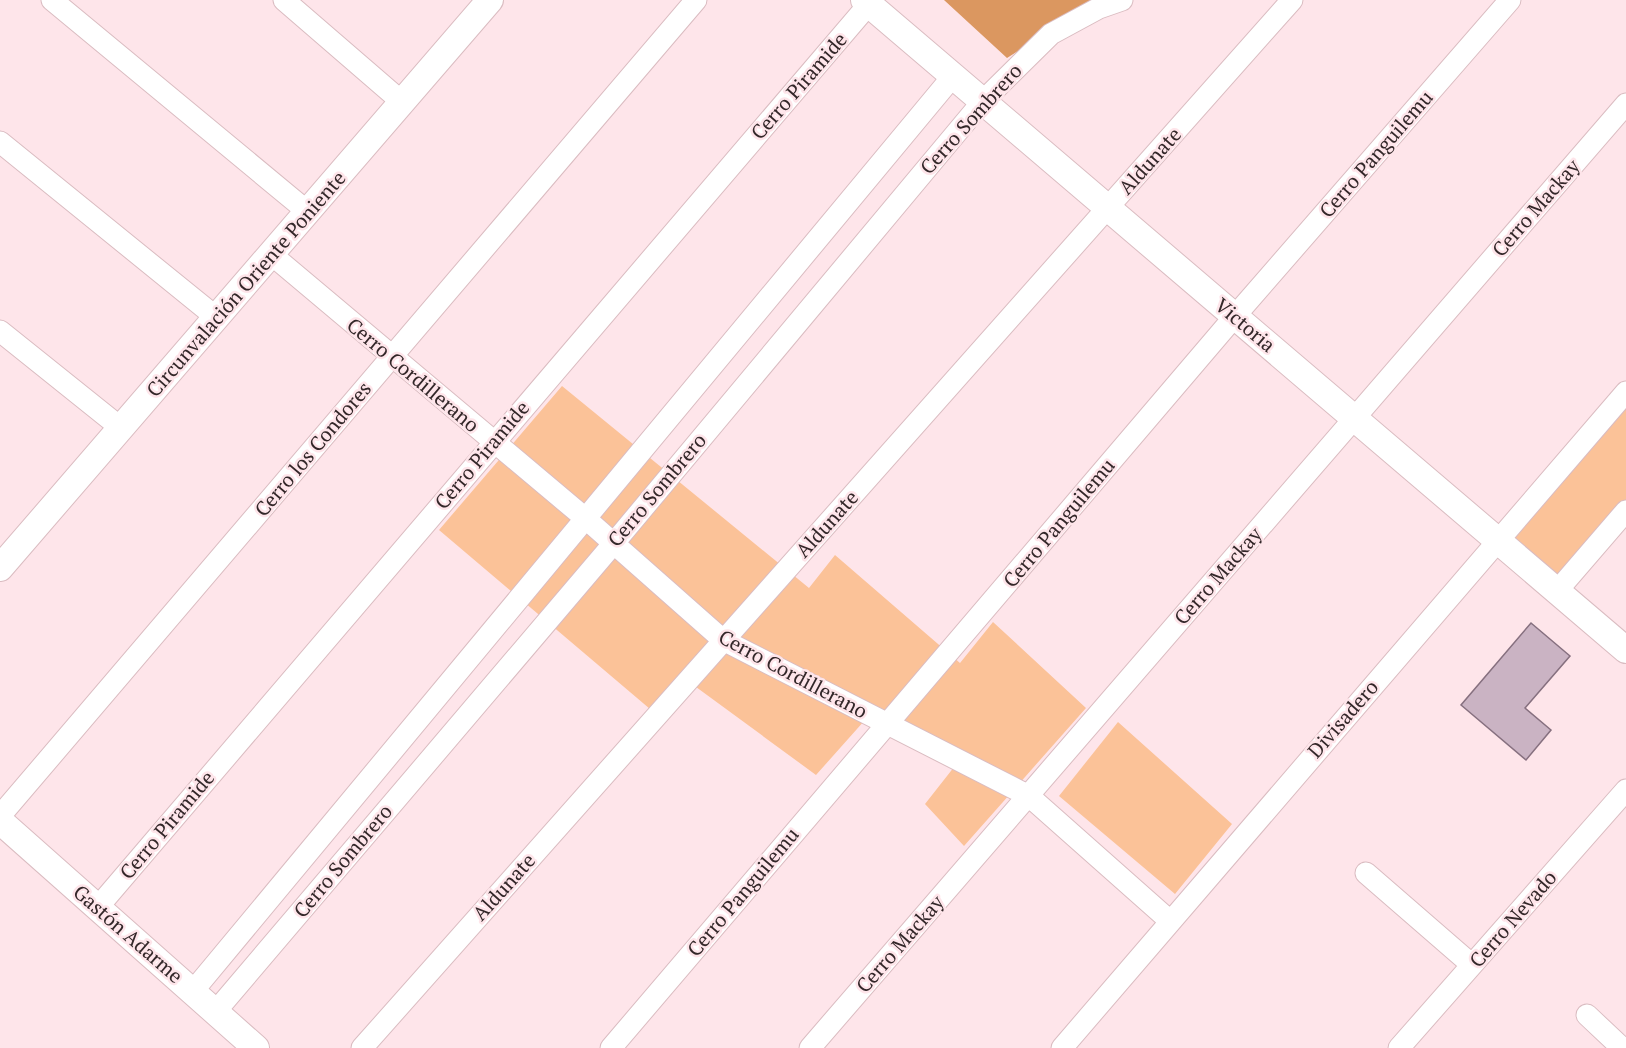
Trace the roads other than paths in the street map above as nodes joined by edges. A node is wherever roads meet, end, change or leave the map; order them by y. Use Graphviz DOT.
graph roads {
  1 [pos="52,0"];
  2 [pos="284,0"];
  3 [pos="490,0"];
  4 [pos="696,0"];
  5 [pos="1122,0"];
  6 [pos="1293,0"];
  7 [pos="1510,0"];
  8 [pos="866,2"];
  9 [pos="953,76"];
  10 [pos="983,101"];
  11 [pos="402,102"];
  12 [pos="1626,104"];
  13 [pos="0,142"];
  14 [pos="1108,208"];
  15 [pos="308,212"];
  16 [pos="272,255"];
  17 [pos="1235,316"];
  18 [pos="217,318"];
  19 [pos="0,331"];
  20 [pos="391,357"];
  21 [pos="1626,392"];
  22 [pos="1354,418"];
  23 [pos="121,428"];
  24 [pos="493,442"];
  25 [pos="1626,511"];
  26 [pos="585,518"];
  27 [pos="1497,540"];
  28 [pos="614,543"];
  29 [pos="0,568"];
  30 [pos="1557,591"];
  31 [pos="723,640"];
  32 [pos="1626,650"];
  33 [pos="887,724"];
  34 [pos="1626,790"];
  35 [pos="1029,796"];
  36 [pos="0,816"];
  37 [pos="0,821"];
  38 [pos="1366,873"];
  39 [pos="98,907"];
  40 [pos="1170,921"];
  41 [pos="1472,965"];
  42 [pos="193,991"];
  43 [pos="216,1011"];
  44 [pos="1587,1015"];
  45 [pos="256,1048"];
  46 [pos="362,1048"];
  47 [pos="611,1048"];
  48 [pos="810,1048"];
  49 [pos="1062,1048"];
  50 [pos="1399,1048"];
  51 [pos="1622,1048"];
  1 -- 15 [label="street"];
  2 -- 11 [label="street"];
  3 -- 11 [label="street, Circunvalación Oriente Poniente"];
  4 -- 20 [label="street, Cerro los Condores"];
  5 -- 10 [label="street, Cerro Sombrero"];
  6 -- 14 [label="street, Aldunate"];
  7 -- 17 [label="street, Cerro Panguilemu"];
  8 -- 9 [label="street, Victoria"];
  8 -- 24 [label="street, Cerro Piramide"];
  9 -- 10 [label="street, Victoria"];
  9 -- 26 [label="street, Cerro Sombrero"];
  10 -- 14 [label="street, Victoria"];
  10 -- 28 [label="street, Cerro Sombrero"];
  11 -- 15 [label="street, Circunvalación Oriente Poniente"];
  12 -- 22 [label="street, Cerro Mackay"];
  13 -- 18 [label="street"];
  14 -- 17 [label="street, Victoria"];
  14 -- 31 [label="street, Aldunate"];
  15 -- 16 [label="street, Circunvalación Oriente Poniente"];
  16 -- 18 [label="street, Circunvalación Oriente Poniente"];
  16 -- 20 [label="street, Cerro Cordillerano"];
  17 -- 22 [label="street, Victoria"];
  17 -- 33 [label="street, Cerro Panguilemu"];
  18 -- 23 [label="street, Circunvalación Oriente Poniente"];
  19 -- 23 [label="street"];
  20 -- 24 [label="street, Cerro Cordillerano"];
  20 -- 36 [label="street, Cerro los Condores"];
  21 -- 27 [label="street, Divisadero"];
  22 -- 27 [label="street, Victoria"];
  22 -- 35 [label="street, Cerro Mackay"];
  23 -- 29 [label="street, Circunvalación Oriente Poniente"];
  24 -- 26 [label="street, Cerro Cordillerano"];
  24 -- 39 [label="street, Cerro Piramide"];
  25 -- 30 [label="street"];
  26 -- 28 [label="street, Cerro Cordillerano"];
  26 -- 42 [label="street, Cerro Sombrero"];
  27 -- 30 [label="street, Victoria"];
  27 -- 40 [label="street, Divisadero"];
  28 -- 31 [label="street, Cerro Cordillerano"];
  28 -- 43 [label="street, Cerro Sombrero"];
  30 -- 32 [label="street, Victoria"];
  31 -- 33 [label="street, Cerro Cordillerano"];
  31 -- 46 [label="street, Aldunate"];
  33 -- 35 [label="street, Cerro Cordillerano"];
  33 -- 47 [label="street, Cerro Panguilemu"];
  34 -- 41 [label="street, Cerro Nevado"];
  35 -- 40 [label="street, Cerro Cordillerano"];
  35 -- 48 [label="street, Cerro Mackay"];
  37 -- 39 [label="street, Gastón Adarme"];
  38 -- 41 [label="street"];
  39 -- 42 [label="street, Gastón Adarme"];
  40 -- 49 [label="street, Divisadero"];
  41 -- 50 [label="street, Cerro Nevado"];
  42 -- 43 [label="street, Gastón Adarme"];
  43 -- 45 [label="street, Gastón Adarme"];
  44 -- 51 [label="street"];
}
